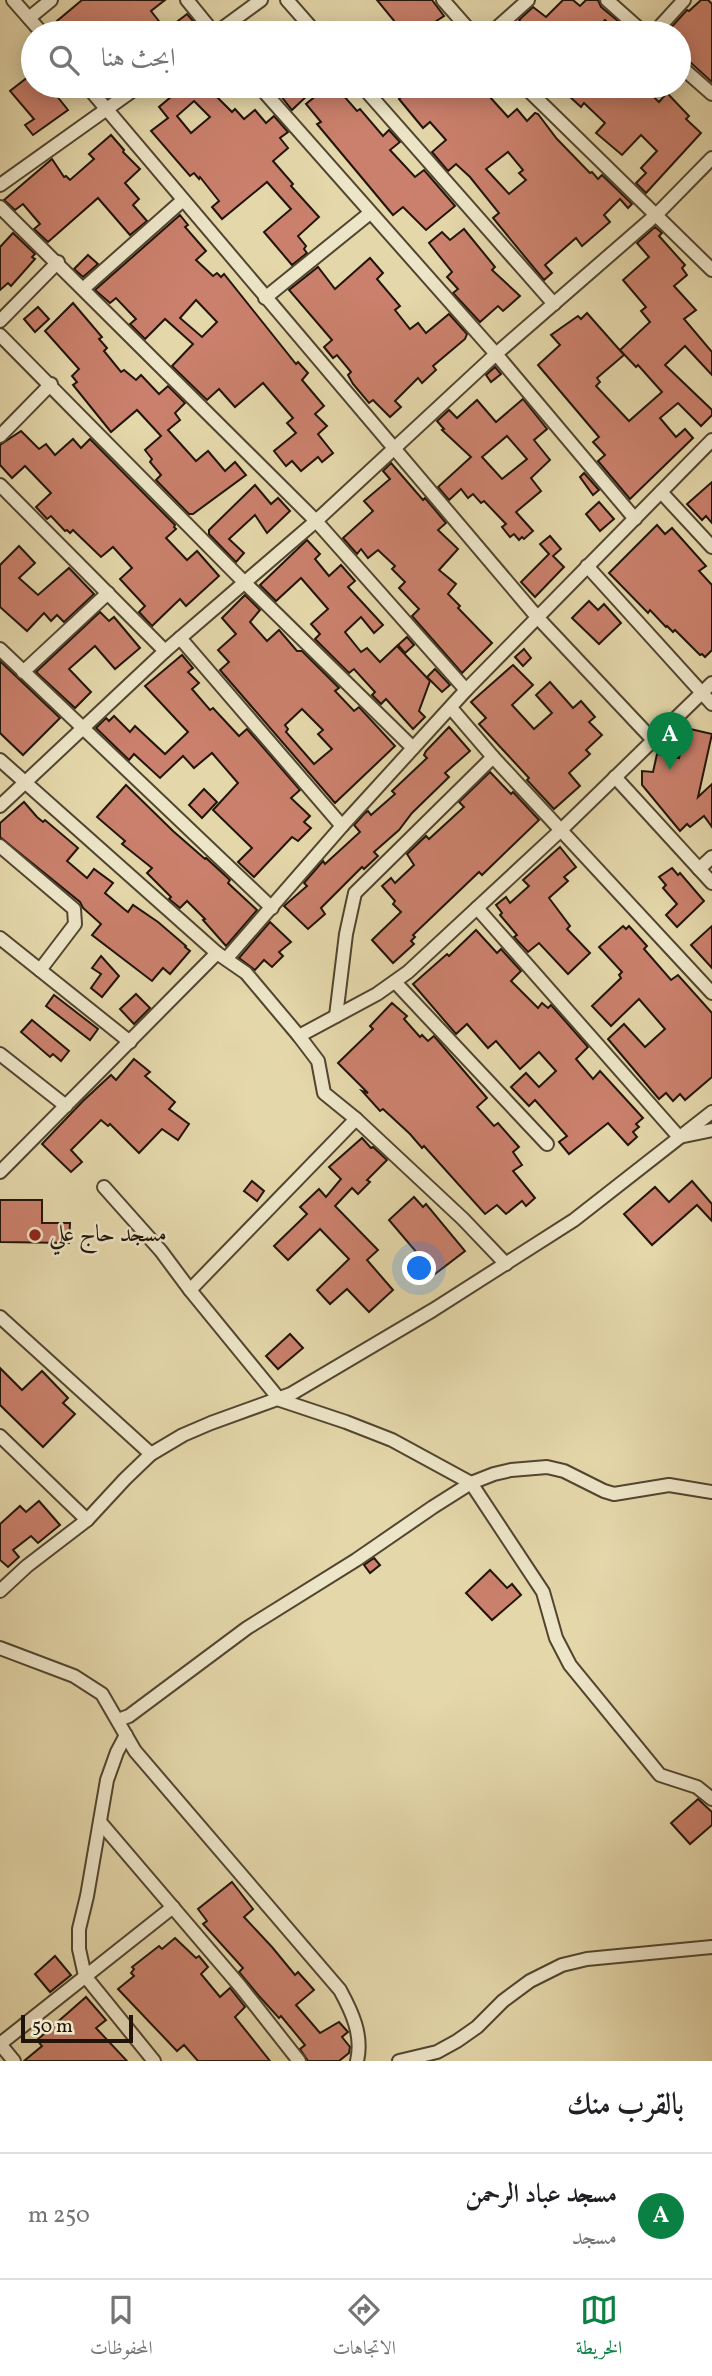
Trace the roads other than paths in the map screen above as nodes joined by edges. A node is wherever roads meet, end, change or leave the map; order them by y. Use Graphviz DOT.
graph roads {
  1 [pos="13,0"];
  2 [pos="51,0"];
  3 [pos="187,0"];
  4 [pos="261,0"];
  5 [pos="288,0"];
  6 [pos="443,0"];
  7 [pos="528,0"];
  8 [pos="607,0"];
  9 [pos="684,0"];
  10 [pos="29,18"];
  11 [pos="32,21"];
  12 [pos="205,21"];
  13 [pos="232,21"];
  14 [pos="306,21"];
  15 [pos="458,21"];
  16 [pos="504,21"];
  17 [pos="631,21"];
  18 [pos="665,21"];
  19 [pos="691,76"];
  20 [pos="712,94"];
  21 [pos="97,98"];
  22 [pos="121,98"];
  23 [pos="271,98"];
  24 [pos="373,98"];
  25 [pos="536,98"];
  26 [pos="106,108"];
  27 [pos="712,158"];
  28 [pos="0,185"];
  29 [pos="183,200"];
  30 [pos="0,207"];
  31 [pos="370,214"];
  32 [pos="657,214"];
  33 [pos="58,262"];
  34 [pos="712,270"];
  35 [pos="84,288"];
  36 [pos="265,298"];
  37 [pos="554,304"];
  38 [pos="0,321"];
  39 [pos="0,335"];
  40 [pos="496,354"];
  41 [pos="51,384"];
  42 [pos="0,436"];
  43 [pos="712,440"];
  44 [pos="393,449"];
  45 [pos="0,485"];
  46 [pos="661,492"];
  47 [pos="635,519"];
  48 [pos="316,521"];
  49 [pos="712,547"];
  50 [pos="587,566"];
  51 [pos="244,582"];
  52 [pos="108,593"];
  53 [pos="538,618"];
  54 [pos="180,638"];
  55 [pos="0,649"];
  56 [pos="165,650"];
  57 [pos="23,672"];
  58 [pos="712,683"];
  59 [pos="466,690"];
  60 [pos="702,693"];
  61 [pos="712,704"];
  62 [pos="451,708"];
  63 [pos="81,728"];
  64 [pos="653,740"];
  65 [pos="413,748"];
  66 [pos="493,757"];
  67 [pos="0,760"];
  68 [pos="615,777"];
  69 [pos="25,783"];
  70 [pos="0,806"];
  71 [pos="342,826"];
  72 [pos="561,830"];
  73 [pos="0,846"];
  74 [pos="712,857"];
  75 [pos="699,869"];
  76 [pos="712,883"];
  77 [pos="272,908"];
  78 [pos="477,908"];
  79 [pos="0,938"];
  80 [pos="222,956"];
  81 [pos="40,970"];
  82 [pos="395,982"];
  83 [pos="712,993"];
  84 [pos="336,1016"];
  85 [pos="299,1036"];
  86 [pos="130,1042"];
  87 [pos="0,1054"];
  88 [pos="66,1106"];
  89 [pos="712,1112"];
  90 [pos="356,1119"];
  91 [pos="712,1130"];
  92 [pos="679,1137"];
  93 [pos="547,1144"];
  94 [pos="2,1166"];
  95 [pos="104,1187"];
  96 [pos="506,1264"];
  97 [pos="190,1290"];
  98 [pos="0,1317"];
  99 [pos="279,1400"];
  100 [pos="0,1436"];
  101 [pos="151,1454"];
  102 [pos="471,1483"];
  103 [pos="712,1492"];
  104 [pos="87,1520"];
  105 [pos="0,1591"];
  106 [pos="0,1648"];
  107 [pos="118,1720"];
  108 [pos="126,1735"];
  109 [pos="712,1799"];
  110 [pos="100,1822"];
  111 [pos="173,1907"];
  112 [pos="712,1947"];
  113 [pos="85,1976"];
  114 [pos="0,2044"];
  115 [pos="13,2061"];
  116 [pos="154,2061"];
  117 [pos="299,2061"];
  118 [pos="357,2061"];
  119 [pos="399,2061"];
  1 -- 10 [label="street"];
  2 -- 10 [label="street"];
  3 -- 12 [label="street"];
  4 -- 13 [label="street"];
  5 -- 14 [label="street"];
  6 -- 15 [label="street"];
  7 -- 16 [label="street"];
  8 -- 17 [label="street"];
  9 -- 18 [label="street"];
  10 -- 11 [label="street"];
  19 -- 20 [label="street"];
  21 -- 26 [label="street"];
  22 -- 26 [label="street"];
  23 -- 31 [label="street"];
  24 -- 37 [label="street"];
  25 -- 32 [label="street"];
  26 -- 28 [label="street"];
  26 -- 29 [label="street"];
  27 -- 32 [label="street"];
  29 -- 35 [label="street"];
  29 -- 36 [label="street"];
  30 -- 33 [label="street"];
  31 -- 36 [label="street"];
  31 -- 40 [label="street"];
  32 -- 34 [label="street"];
  32 -- 37 [label="street"];
  33 -- 35 [label="street"];
  33 -- 38 [label="street"];
  35 -- 48 [label="street"];
  36 -- 44 [label="street"];
  37 -- 40 [label="street"];
  39 -- 41 [label="street"];
  40 -- 44 [label="street"];
  40 -- 47 [label="street"];
  41 -- 42 [label="street"];
  41 -- 51 [label="street"];
  43 -- 46 [label="street"];
  44 -- 48 [label="street"];
  44 -- 53 [label="street"];
  45 -- 52 [label="street"];
  46 -- 47 [label="street"];
  46 -- 49 [label="street"];
  47 -- 50 [label="street"];
  48 -- 51 [label="street"];
  48 -- 59 [label="street"];
  50 -- 53 [label="street"];
  50 -- 60 [label="street"];
  51 -- 54 [label="street"];
  51 -- 65 [label="street"];
  52 -- 56 [label="street"];
  52 -- 57 [label="street"];
  53 -- 59 [label="street"];
  53 -- 64 [label="street"];
  54 -- 56 [label="street"];
  54 -- 71 [label="street"];
  55 -- 57 [label="street"];
  56 -- 63 [label="street"];
  57 -- 63 [label="street"];
  58 -- 60 [label="street"];
  59 -- 62 [label="street"];
  60 -- 61 [label="street"];
  60 -- 64 [label="street"];
  62 -- 65 [label="street"];
  62 -- 66 [label="street"];
  63 -- 69 [label="street"];
  63 -- 77 [label="street"];
  64 -- 68 [label="street"];
  65 -- 71 [label="street"];
  66 -- 72 [label="street"];
  66 -- 84 [label="street"];
  67 -- 69 [label="street"];
  68 -- 72 [label="street"];
  68 -- 75 [label="street"];
  69 -- 70 [label="street"];
  69 -- 80 [label="street"];
  71 -- 77 [label="street"];
  72 -- 78 [label="street"];
  72 -- 83 [label="street"];
  73 -- 81 [label="street"];
  74 -- 75 [label="street"];
  75 -- 76 [label="street"];
  77 -- 80 [label="street"];
  78 -- 82 [label="street"];
  78 -- 92 [label="street"];
  79 -- 81 [label="street"];
  80 -- 85 [label="street"];
  80 -- 86 [label="street"];
  81 -- 86 [label="street"];
  82 -- 84 [label="street"];
  82 -- 93 [label="street"];
  84 -- 85 [label="street"];
  85 -- 90 [label="street"];
  86 -- 88 [label="street"];
  87 -- 88 [label="street"];
  88 -- 94 [label="street"];
  89 -- 92 [label="street"];
  90 -- 96 [label="street"];
  90 -- 97 [label="street"];
  91 -- 92 [label="street"];
  92 -- 96 [label="street"];
  95 -- 97 [label="street"];
  96 -- 99 [label="street"];
  97 -- 99 [label="street"];
  98 -- 101 [label="street"];
  99 -- 101 [label="street"];
  99 -- 102 [label="street"];
  100 -- 104 [label="street"];
  101 -- 104 [label="street"];
  102 -- 103 [label="street"];
  102 -- 107 [label="street"];
  102 -- 109 [label="street"];
  104 -- 105 [label="street"];
  106 -- 107 [label="street"];
  107 -- 108 [label="street"];
  108 -- 110 [label="street"];
  108 -- 118 [label="street"];
  110 -- 111 [label="street"];
  110 -- 113 [label="street"];
  111 -- 113 [label="street"];
  111 -- 117 [label="street"];
  112 -- 119 [label="street"];
  113 -- 114 [label="street"];
  113 -- 116 [label="street"];
  114 -- 115 [label="street"];
}
